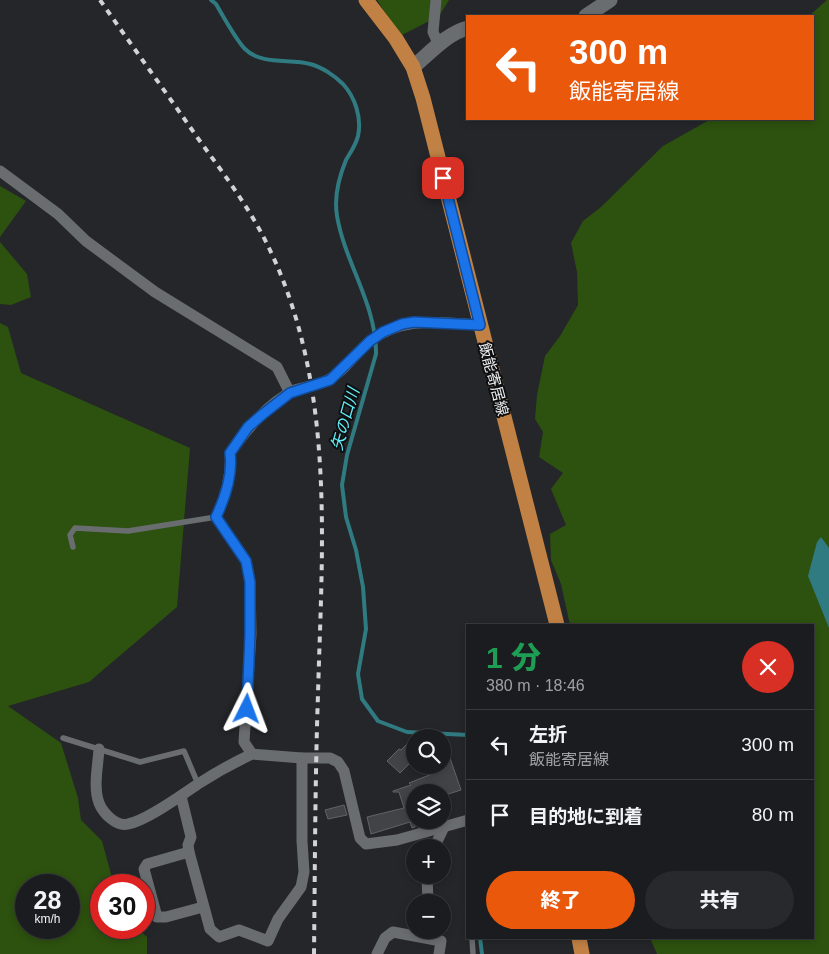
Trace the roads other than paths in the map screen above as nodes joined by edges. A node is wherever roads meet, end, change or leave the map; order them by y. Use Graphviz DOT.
graph roads {
  1 [pos="366,0"];
  2 [pos="436,0"];
  3 [pos="610,0"];
  4 [pos="588,15"];
  5 [pos="466,29"];
  6 [pos="439,44"];
  7 [pos="413,68"];
  8 [pos="0,172"];
  9 [pos="480,325"];
  10 [pos="290,393"];
  11 [pos="216,517"];
  12 [pos="73,547"];
  13 [pos="557,624"];
  14 [pos="63,738"];
  15 [pos="99,749"];
  16 [pos="252,754"];
  17 [pos="302,758"];
  18 [pos="198,784"];
  19 [pos="181,796"];
  20 [pos="466,821"];
  21 [pos="451,825"];
  22 [pos="437,829"];
  23 [pos="189,852"];
  24 [pos="203,907"];
  25 [pos="406,933"];
  26 [pos="436,939"];
  27 [pos="472,939"];
  28 [pos="579,939"];
  29 [pos="377,954"];
  30 [pos="439,954"];
  31 [pos="473,954"];
  32 [pos="582,954"];
  1 -- 7 [label="main road, 飯能寄居線"];
  2 -- 6 [label="street"];
  3 -- 4 [label="street"];
  5 -- 6 [label="street"];
  6 -- 7 [label="street"];
  7 -- 9 [label="main road, 飯能寄居線"];
  8 -- 10 [label="street"];
  9 -- 10 [label="street"];
  9 -- 13 [label="main road, 飯能寄居線"];
  10 -- 11 [label="street"];
  11 -- 12 [label="lane"];
  11 -- 16 [label="street"];
  14 -- 15 [label="lane"];
  15 -- 18 [label="lane"];
  15 -- 19 [label="street"];
  16 -- 17 [label="street"];
  16 -- 18 [label="street"];
  17 -- 22 [label="street"];
  17 -- 24 [label="street"];
  18 -- 19 [label="street"];
  19 -- 23 [label="street"];
  20 -- 21 [label="street"];
  23 -- 24 [label="street"];
  23 -- 24 [label="street"];
  25 -- 29 [label="street"];
  26 -- 30 [label="street"];
  27 -- 31 [label="lane"];
  28 -- 32 [label="main road"];
}
